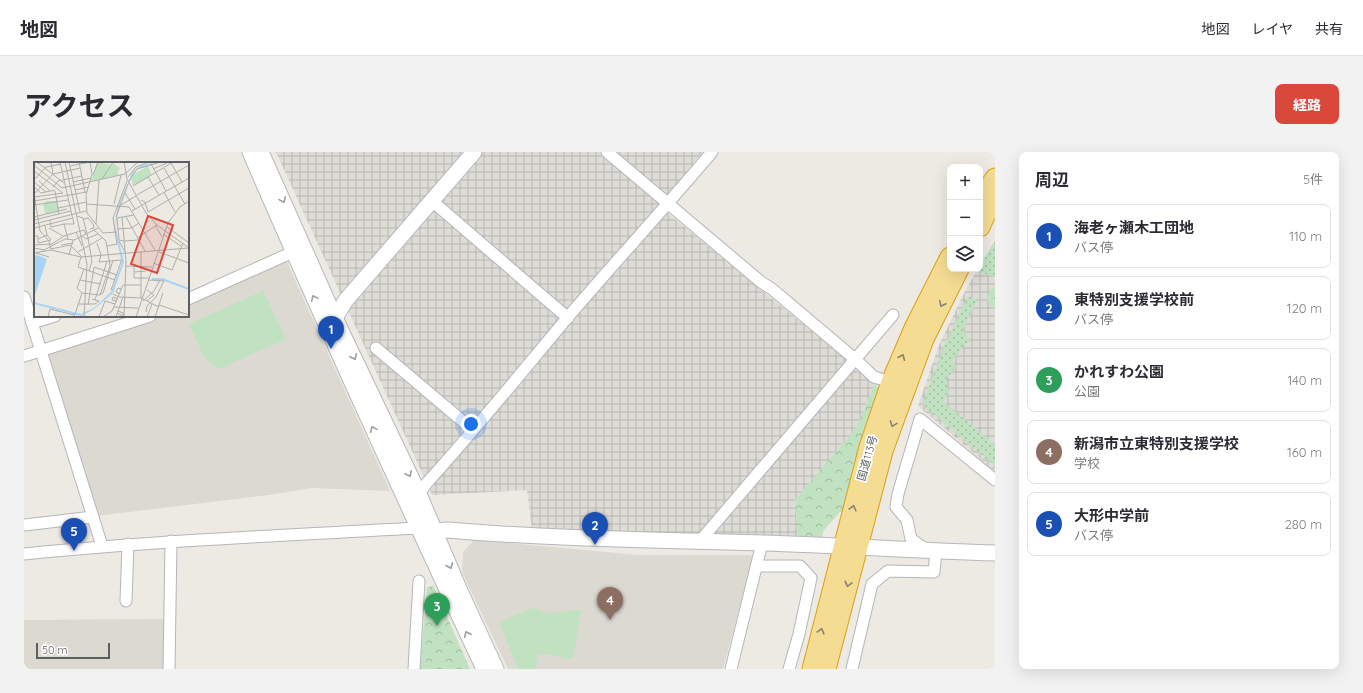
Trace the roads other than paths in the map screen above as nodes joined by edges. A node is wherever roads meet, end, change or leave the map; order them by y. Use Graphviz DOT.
graph roads {
  1 [pos="250,152"];
  2 [pos="261,152"];
  3 [pos="474,152"];
  4 [pos="607,152"];
  5 [pos="712,152"];
  6 [pos="995,178"];
  7 [pos="981,200"];
  8 [pos="432,201"];
  9 [pos="995,202"];
  10 [pos="668,204"];
  11 [pos="983,220"];
  12 [pos="293,252"];
  13 [pos="947,263"];
  14 [pos="958,272"];
  15 [pos="24,297"];
  16 [pos="189,299"];
  17 [pos="893,315"];
  18 [pos="52,317"];
  19 [pos="147,317"];
  20 [pos="336,318"];
  21 [pos="568,318"];
  22 [pos="32,323"];
  23 [pos="376,348"];
  24 [pos="40,351"];
  25 [pos="24,356"];
  26 [pos="855,359"];
  27 [pos="891,382"];
  28 [pos="473,430"];
  29 [pos="995,480"];
  30 [pos="419,494"];
  31 [pos="93,517"];
  32 [pos="24,525"];
  33 [pos="418,528"];
  34 [pos="434,531"];
  35 [pos="171,541"];
  36 [pos="700,542"];
  37 [pos="762,543"];
  38 [pos="128,544"];
  39 [pos="102,546"];
  40 [pos="851,546"];
  41 [pos="932,551"];
  42 [pos="995,553"];
  43 [pos="24,554"];
  44 [pos="757,566"];
  45 [pos="419,581"];
  46 [pos="126,600"];
  47 [pos="169,669"];
  48 [pos="414,669"];
  49 [pos="484,669"];
  50 [pos="496,669"];
  51 [pos="731,669"];
  52 [pos="789,669"];
  53 [pos="812,669"];
  54 [pos="826,669"];
  55 [pos="852,669"];
  1 -- 12 [label="street"];
  2 -- 20 [label="street, one-way"];
  3 -- 8 [label="street"];
  4 -- 10 [label="street"];
  5 -- 10 [label="street"];
  6 -- 7 [label="highway"];
  8 -- 20 [label="street"];
  8 -- 21 [label="street"];
  9 -- 11 [label="highway"];
  10 -- 21 [label="street"];
  10 -- 26 [label="street"];
  12 -- 16 [label="street"];
  33 -- 12 [label="street, one-way"];
  27 -- 13 [label="highway, 国道113号, one-way"];
  14 -- 40 [label="highway, 国道113号, one-way"];
  15 -- 22 [label="street"];
  17 -- 26 [label="street"];
  18 -- 22 [label="street"];
  19 -- 24 [label="street"];
  20 -- 30 [label="street, one-way"];
  21 -- 28 [label="street"];
  22 -- 24 [label="street"];
  23 -- 28 [label="street"];
  24 -- 25 [label="street"];
  24 -- 31 [label="street"];
  26 -- 27 [label="street"];
  26 -- 36 [label="street"];
  40 -- 27 [label="highway, 国道113号, one-way"];
  28 -- 30 [label="street"];
  29 -- 41 [label="street"];
  30 -- 34 [label="street"];
  31 -- 32 [label="street"];
  31 -- 39 [label="street"];
  33 -- 34 [label="street"];
  33 -- 35 [label="street"];
  49 -- 33 [label="street, one-way"];
  34 -- 36 [label="street"];
  34 -- 50 [label="street, one-way"];
  35 -- 38 [label="street"];
  35 -- 47 [label="street"];
  36 -- 37 [label="street"];
  37 -- 40 [label="street"];
  37 -- 44 [label="street"];
  38 -- 39 [label="street"];
  38 -- 46 [label="street"];
  39 -- 43 [label="street"];
  40 -- 41 [label="street"];
  53 -- 40 [label="highway, 国道113号, one-way"];
  40 -- 54 [label="highway, 国道113号, one-way"];
  41 -- 42 [label="street"];
  41 -- 55 [label="street"];
  44 -- 51 [label="street"];
  44 -- 52 [label="street"];
  45 -- 48 [label="street"];
}
